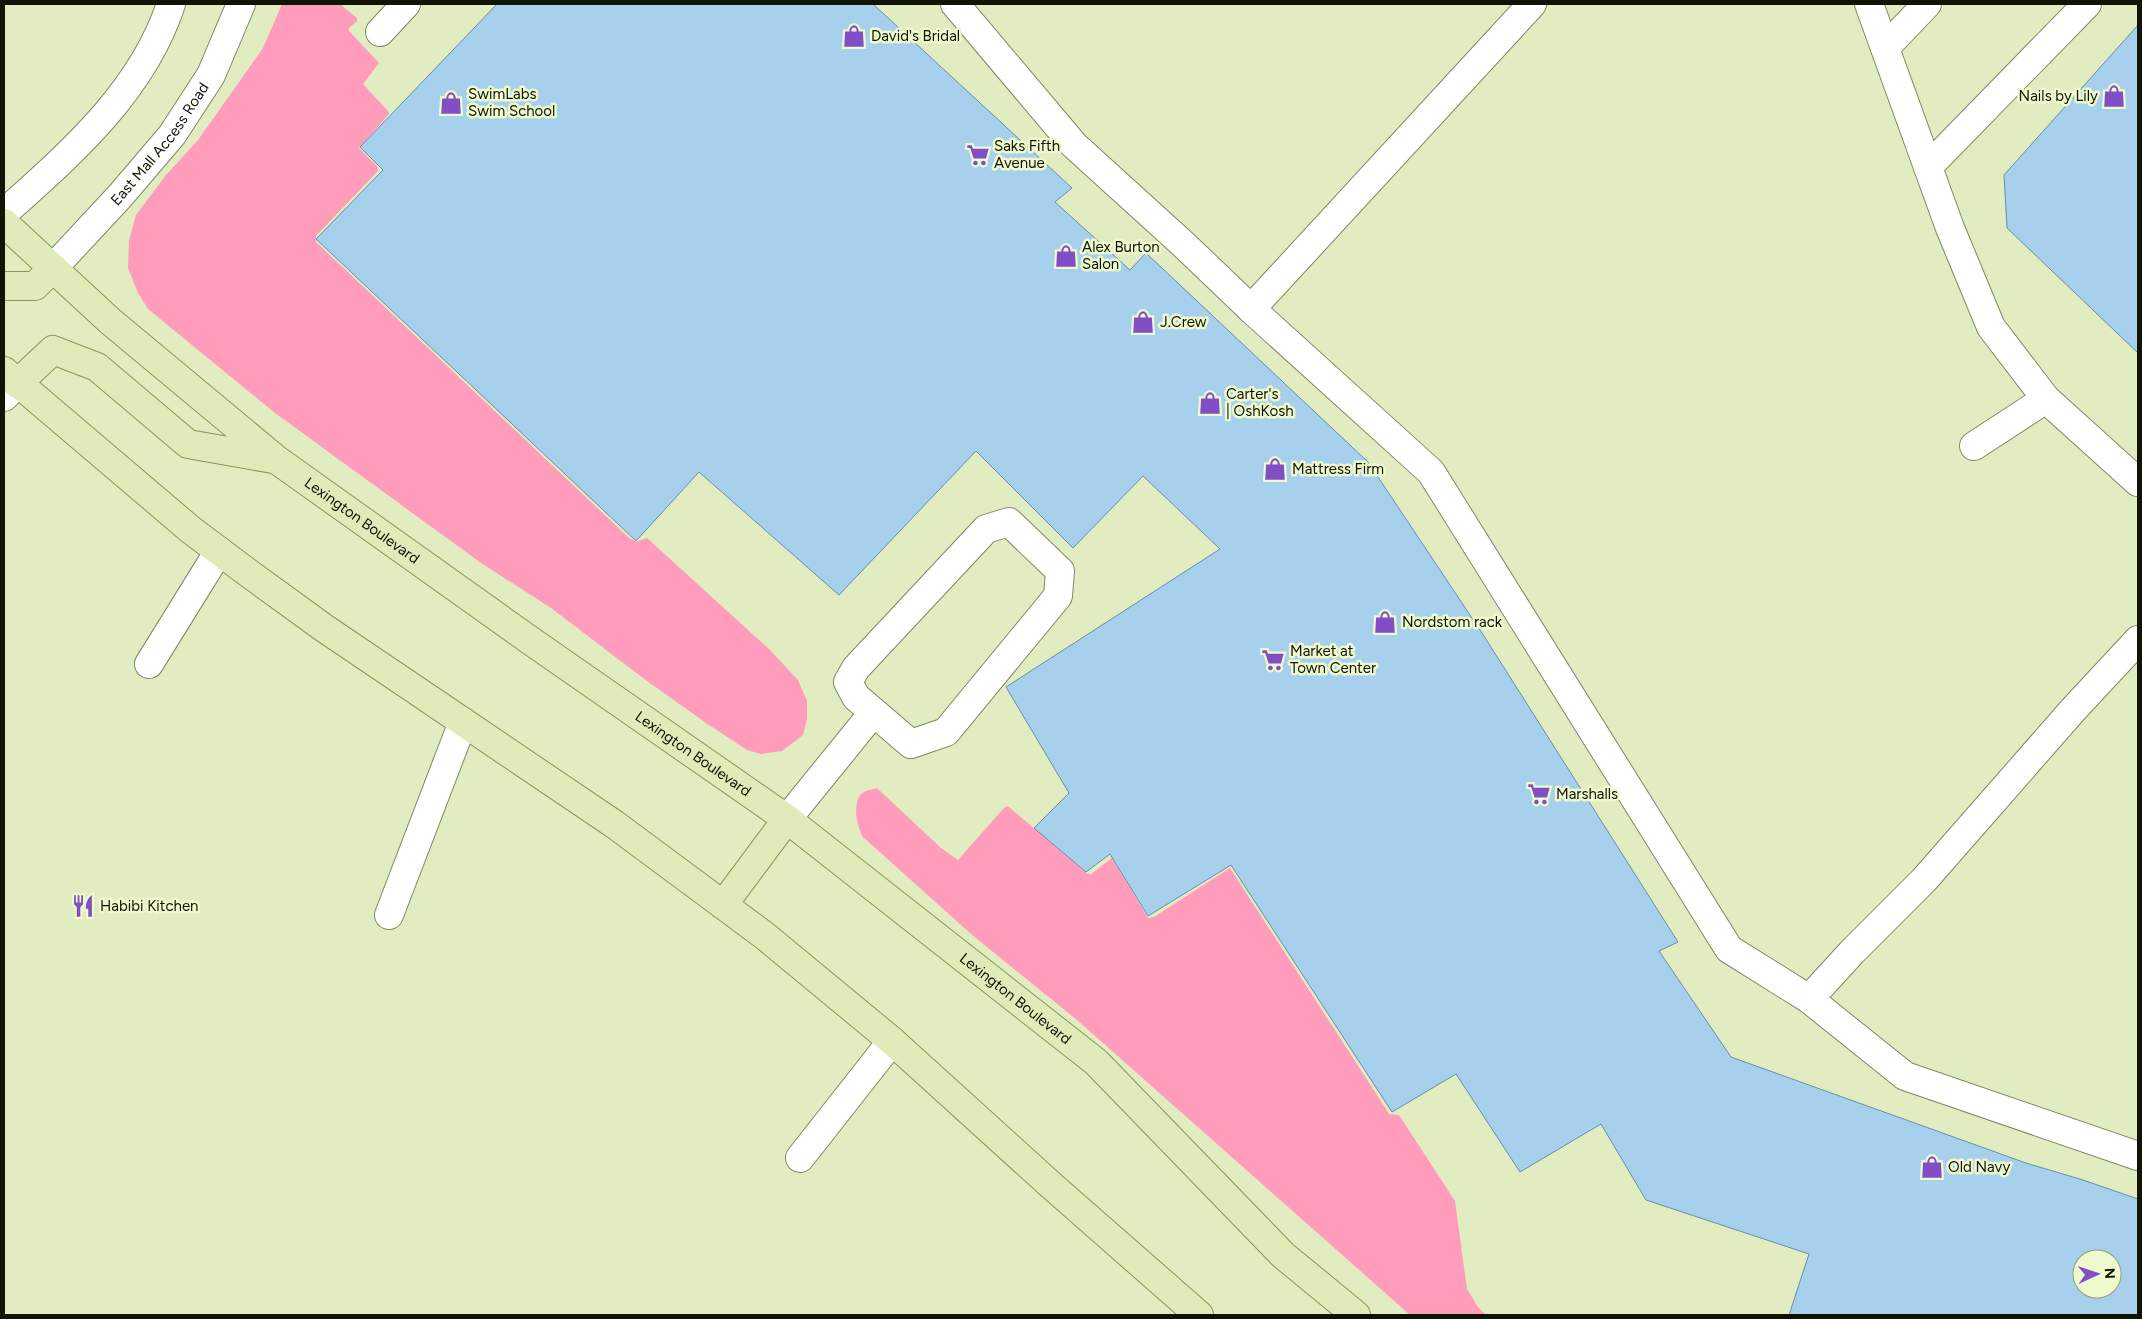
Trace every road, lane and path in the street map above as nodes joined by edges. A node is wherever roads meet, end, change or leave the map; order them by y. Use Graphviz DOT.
graph roads {
  1 [pos="171,4"];
  2 [pos="241,4"];
  3 [pos="406,4"];
  4 [pos="955,4"];
  5 [pos="1532,4"];
  6 [pos="1869,4"];
  7 [pos="1927,4"];
  8 [pos="2086,4"];
  9 [pos="380,32"];
  10 [pos="1885,48"];
  11 [pos="1928,167"];
  12 [pos="4,213"];
  13 [pos="4,223"];
  14 [pos="53,268"];
  15 [pos="4,286"];
  16 [pos="1251,310"];
  17 [pos="8,384"];
  18 [pos="2046,399"];
  19 [pos="1974,446"];
  20 [pos="277,460"];
  21 [pos="2138,482"];
  22 [pos="219,551"];
  23 [pos="2138,640"];
  24 [pos="149,664"];
  25 [pos="873,712"];
  26 [pos="463,722"];
  27 [pos="787,820"];
  28 [pos="723,904"];
  29 [pos="389,915"];
  30 [pos="1810,999"];
  31 [pos="892,1041"];
  32 [pos="2138,1156"];
  33 [pos="800,1158"];
  34 [pos="1199,1315"];
  35 [pos="1356,1315"];
  1 -- 12 [label="street"];
  2 -- 14 [label="street, East Mall Access Road"];
  3 -- 9 [label="street"];
  4 -- 16 [label="street"];
  5 -- 16 [label="street"];
  6 -- 10 [label="street"];
  7 -- 10 [label="street"];
  8 -- 11 [label="street"];
  10 -- 11 [label="street"];
  11 -- 18 [label="street"];
  13 -- 14 [label="main road, Lexington Boulevard"];
  14 -- 15 [label="main road"];
  14 -- 20 [label="main road, Lexington Boulevard"];
  16 -- 30 [label="street"];
  17 -- 20 [label="main road"];
  17 -- 22 [label="main road"];
  18 -- 19 [label="street"];
  18 -- 21 [label="street"];
  20 -- 27 [label="main road, Lexington Boulevard"];
  22 -- 24 [label="street"];
  22 -- 26 [label="main road"];
  23 -- 30 [label="street"];
  25 -- 25 [label="street"];
  25 -- 27 [label="street"];
  26 -- 28 [label="main road"];
  26 -- 29 [label="street"];
  27 -- 28 [label="main road"];
  27 -- 35 [label="main road, Lexington Boulevard"];
  28 -- 31 [label="main road"];
  30 -- 32 [label="street"];
  31 -- 33 [label="street"];
  31 -- 34 [label="main road"];
}
